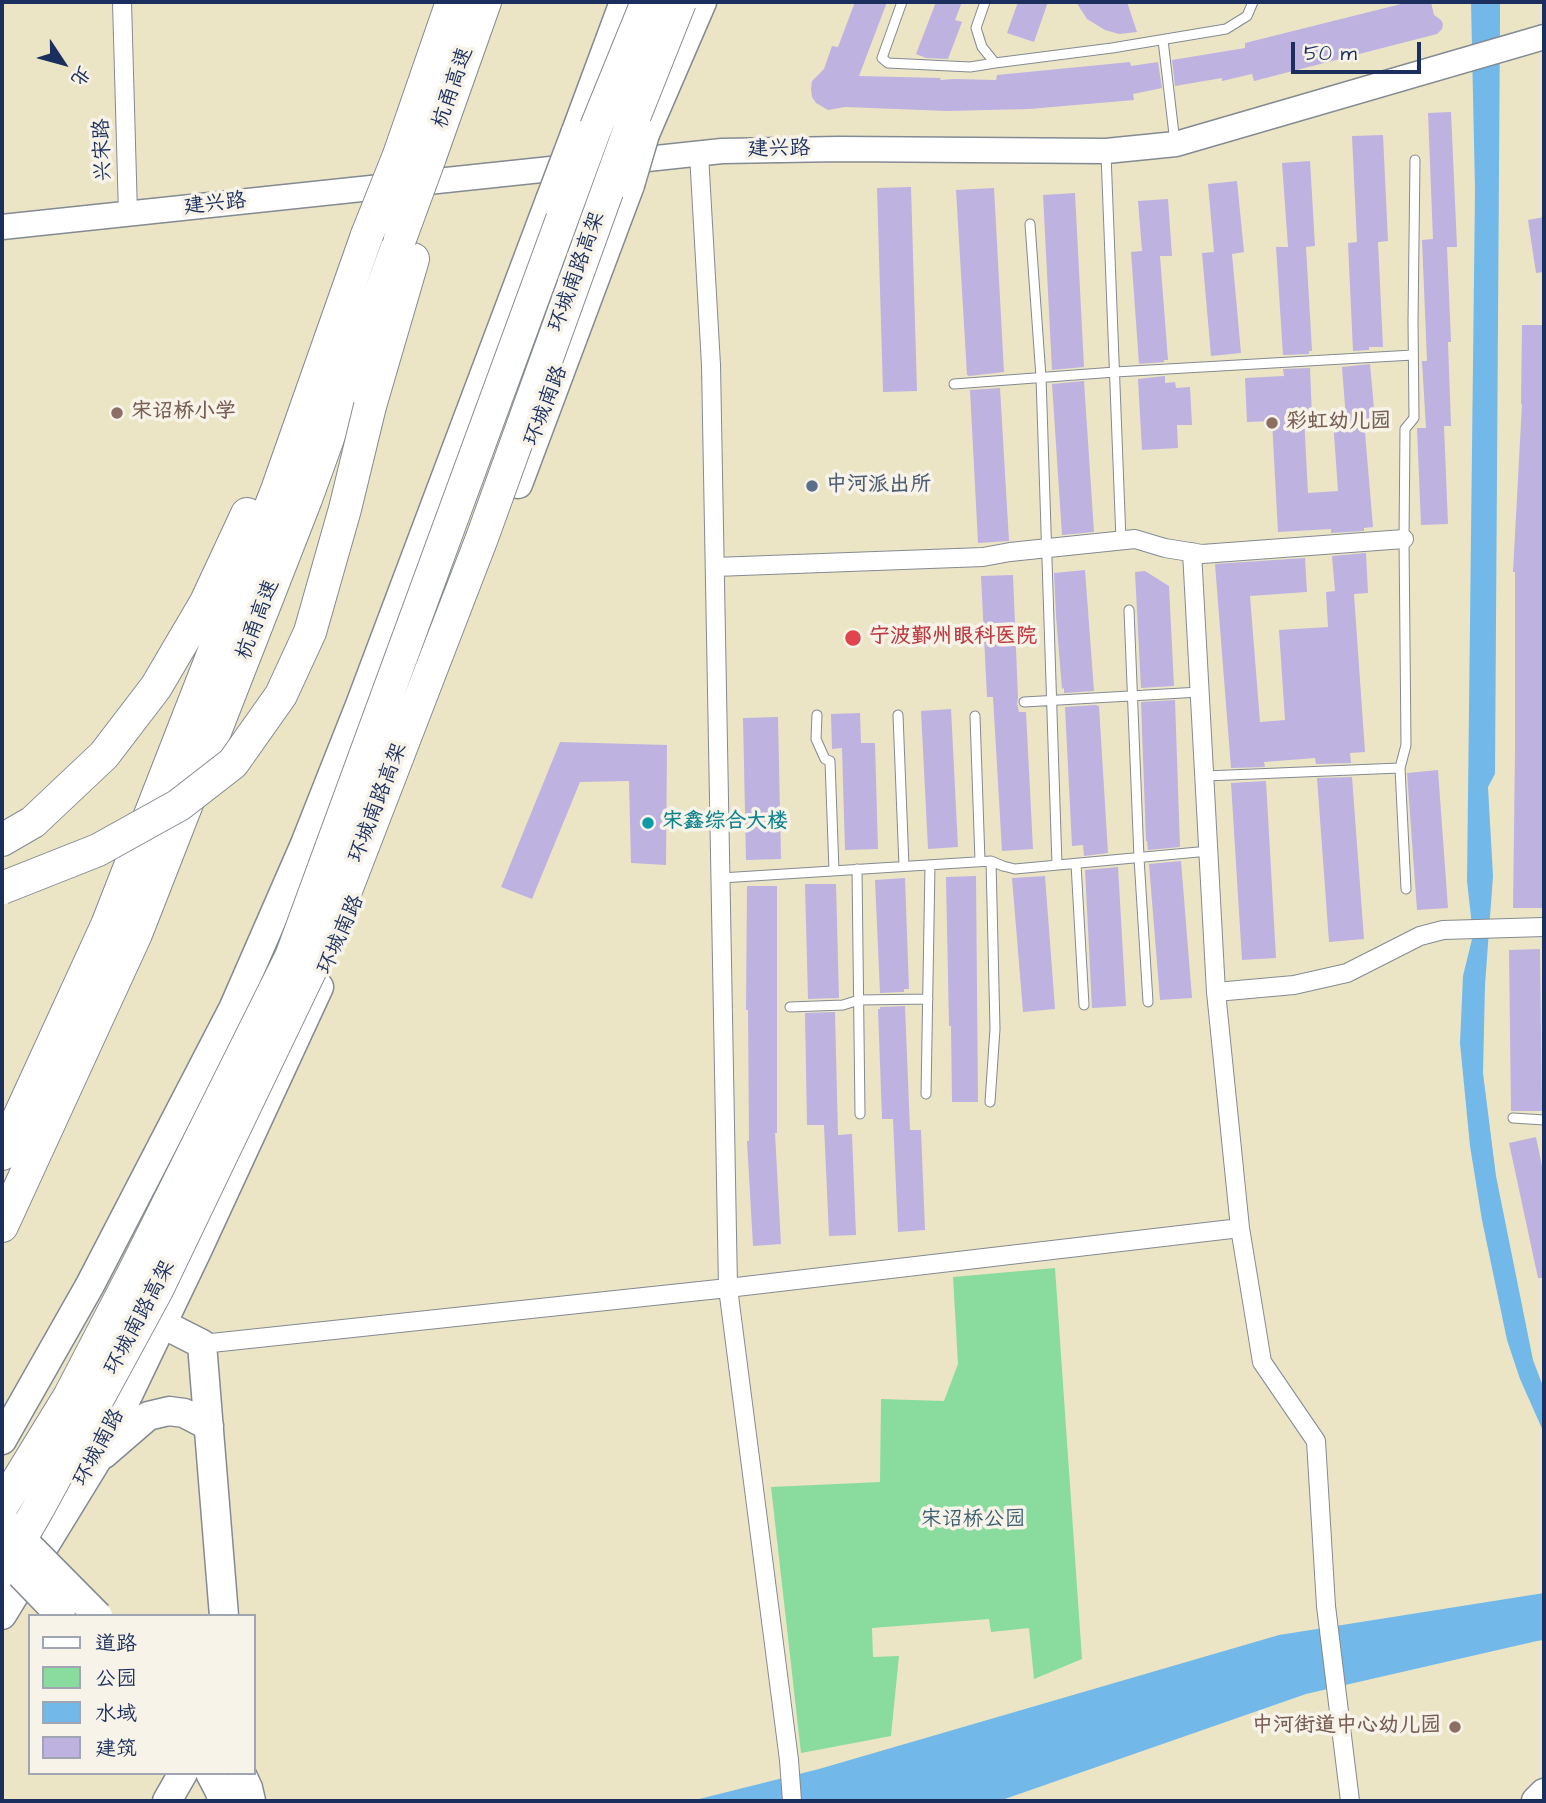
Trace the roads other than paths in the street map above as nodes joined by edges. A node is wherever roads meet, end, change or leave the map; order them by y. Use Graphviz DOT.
graph roads {
  1 [pos="122,2"];
  2 [pos="452,2"];
  3 [pos="487,2"];
  4 [pos="624,2"];
  5 [pos="647,2"];
  6 [pos="680,2"];
  7 [pos="702,2"];
  8 [pos="902,2"];
  9 [pos="985,2"];
  10 [pos="1253,2"];
  11 [pos="1544,37"];
  12 [pos="1163,40"];
  13 [pos="995,63"];
  14 [pos="1176,144"];
  15 [pos="1106,151"];
  16 [pos="699,153"];
  17 [pos="426,158"];
  18 [pos="1415,160"];
  19 [pos="128,214"];
  20 [pos="1030,224"];
  21 [pos="2,227"];
  22 [pos="409,238"];
  23 [pos="340,316"];
  24 [pos="1413,355"];
  25 [pos="1115,372"];
  26 [pos="1041,377"];
  27 [pos="954,384"];
  28 [pos="1404,539"];
  29 [pos="1122,540"];
  30 [pos="1046,548"];
  31 [pos="1192,552"];
  32 [pos="715,567"];
  33 [pos="1129,610"];
  34 [pos="1200,692"];
  35 [pos="1132,696"];
  36 [pos="1051,701"];
  37 [pos="1024,702"];
  38 [pos="817,715"];
  39 [pos="898,715"];
  40 [pos="975,716"];
  41 [pos="1400,768"];
  42 [pos="1205,776"];
  43 [pos="2,840"];
  44 [pos="1209,851"];
  45 [pos="1139,858"];
  46 [pos="980,861"];
  47 [pos="991,861"];
  48 [pos="1076,863"];
  49 [pos="930,865"];
  50 [pos="1057,865"];
  51 [pos="904,866"];
  52 [pos="857,869"];
  53 [pos="834,871"];
  54 [pos="721,878"];
  55 [pos="2,888"];
  56 [pos="1406,889"];
  57 [pos="1544,927"];
  58 [pos="1216,992"];
  59 [pos="928,999"];
  60 [pos="859,1000"];
  61 [pos="1148,1002"];
  62 [pos="1084,1005"];
  63 [pos="790,1007"];
  64 [pos="926,1094"];
  65 [pos="990,1102"];
  66 [pos="860,1114"];
  67 [pos="1513,1118"];
  68 [pos="1544,1120"];
  69 [pos="2,1154"];
  70 [pos="2,1226"];
  71 [pos="1240,1228"];
  72 [pos="90,1285"];
  73 [pos="728,1288"];
  74 [pos="162,1324"];
  75 [pos="202,1344"];
  76 [pos="209,1426"];
  77 [pos="2,1440"];
  78 [pos="97,1460"];
  79 [pos="2,1506"];
  80 [pos="2,1519"];
  81 [pos="2,1555"];
  82 [pos="2,1571"];
  83 [pos="59,1614"];
  84 [pos="96,1614"];
  85 [pos="225,1614"];
  86 [pos="2,1615"];
  87 [pos="182,1775"];
  88 [pos="1544,1793"];
  89 [pos="167,1801"];
  90 [pos="792,1801"];
  91 [pos="1350,1801"];
  92 [pos="1535,1801"];
  1 -- 19 [label="street, 兴宋路"];
  2 -- 17 [label="highway, 杭甬高速"];
  3 -- 17 [label="highway"];
  4 -- 72 [label="main road, bridge"];
  5 -- 79 [label="highway, 环城南路高架, bridge"];
  6 -- 82 [label="highway, 环城南路高架, bridge"];
  7 -- 74 [label="main road, 环城南路, bridge"];
  8 -- 13 [label="lane"];
  9 -- 13 [label="lane"];
  10 -- 12 [label="lane"];
  11 -- 14 [label="street, 建兴路"];
  12 -- 13 [label="lane"];
  12 -- 14 [label="lane"];
  14 -- 15 [label="street, 建兴路"];
  15 -- 16 [label="street, 建兴路"];
  15 -- 25 [label="lane"];
  16 -- 19 [label="street, 建兴路"];
  16 -- 32 [label="street"];
  17 -- 22 [label="highway"];
  17 -- 23 [label="highway, 杭甬高速, bridge"];
  18 -- 24 [label="lane"];
  19 -- 21 [label="street, 建兴路"];
  20 -- 26 [label="lane"];
  22 -- 55 [label="highway, bridge"];
  22 -- 70 [label="highway, 杭甬高速"];
  23 -- 43 [label="highway"];
  23 -- 69 [label="highway, 杭甬高速"];
  24 -- 25 [label="lane"];
  24 -- 28 [label="lane"];
  25 -- 26 [label="lane"];
  25 -- 29 [label="lane"];
  26 -- 27 [label="lane"];
  26 -- 30 [label="lane"];
  28 -- 31 [label="street"];
  28 -- 41 [label="lane"];
  29 -- 30 [label="street"];
  29 -- 31 [label="street"];
  30 -- 32 [label="street"];
  30 -- 36 [label="lane"];
  31 -- 34 [label="street"];
  32 -- 54 [label="street"];
  33 -- 35 [label="lane"];
  34 -- 35 [label="lane"];
  34 -- 42 [label="street"];
  35 -- 36 [label="lane"];
  35 -- 45 [label="lane"];
  36 -- 37 [label="lane"];
  36 -- 50 [label="lane"];
  38 -- 53 [label="lane"];
  39 -- 51 [label="lane"];
  40 -- 46 [label="lane"];
  41 -- 42 [label="lane"];
  41 -- 56 [label="lane"];
  42 -- 44 [label="street"];
  44 -- 45 [label="lane"];
  44 -- 58 [label="street"];
  45 -- 48 [label="lane"];
  45 -- 61 [label="lane"];
  46 -- 47 [label="lane"];
  46 -- 49 [label="lane"];
  47 -- 50 [label="lane"];
  47 -- 65 [label="lane"];
  48 -- 50 [label="lane"];
  48 -- 62 [label="lane"];
  49 -- 51 [label="lane"];
  49 -- 59 [label="lane"];
  51 -- 52 [label="lane"];
  52 -- 53 [label="lane"];
  52 -- 60 [label="lane"];
  53 -- 54 [label="lane"];
  54 -- 73 [label="street"];
  57 -- 58 [label="street"];
  58 -- 71 [label="street"];
  59 -- 60 [label="lane"];
  59 -- 64 [label="lane"];
  60 -- 63 [label="lane"];
  60 -- 66 [label="lane"];
  67 -- 68 [label="lane"];
  71 -- 73 [label="street"];
  71 -- 91 [label="street"];
  72 -- 74 [label="main road"];
  72 -- 77 [label="main road"];
  73 -- 75 [label="street"];
  73 -- 90 [label="street"];
  74 -- 75 [label="main road"];
  74 -- 78 [label="main road, 环城南路"];
  75 -- 76 [label="main road"];
  76 -- 78 [label="main road"];
  76 -- 85 [label="main road"];
  78 -- 86 [label="main road, 环城南路"];
  80 -- 84 [label="main road, bridge"];
  81 -- 83 [label="main road, bridge"];
  87 -- 89 [label="main road"];
  88 -- 92 [label="main road"];
}
